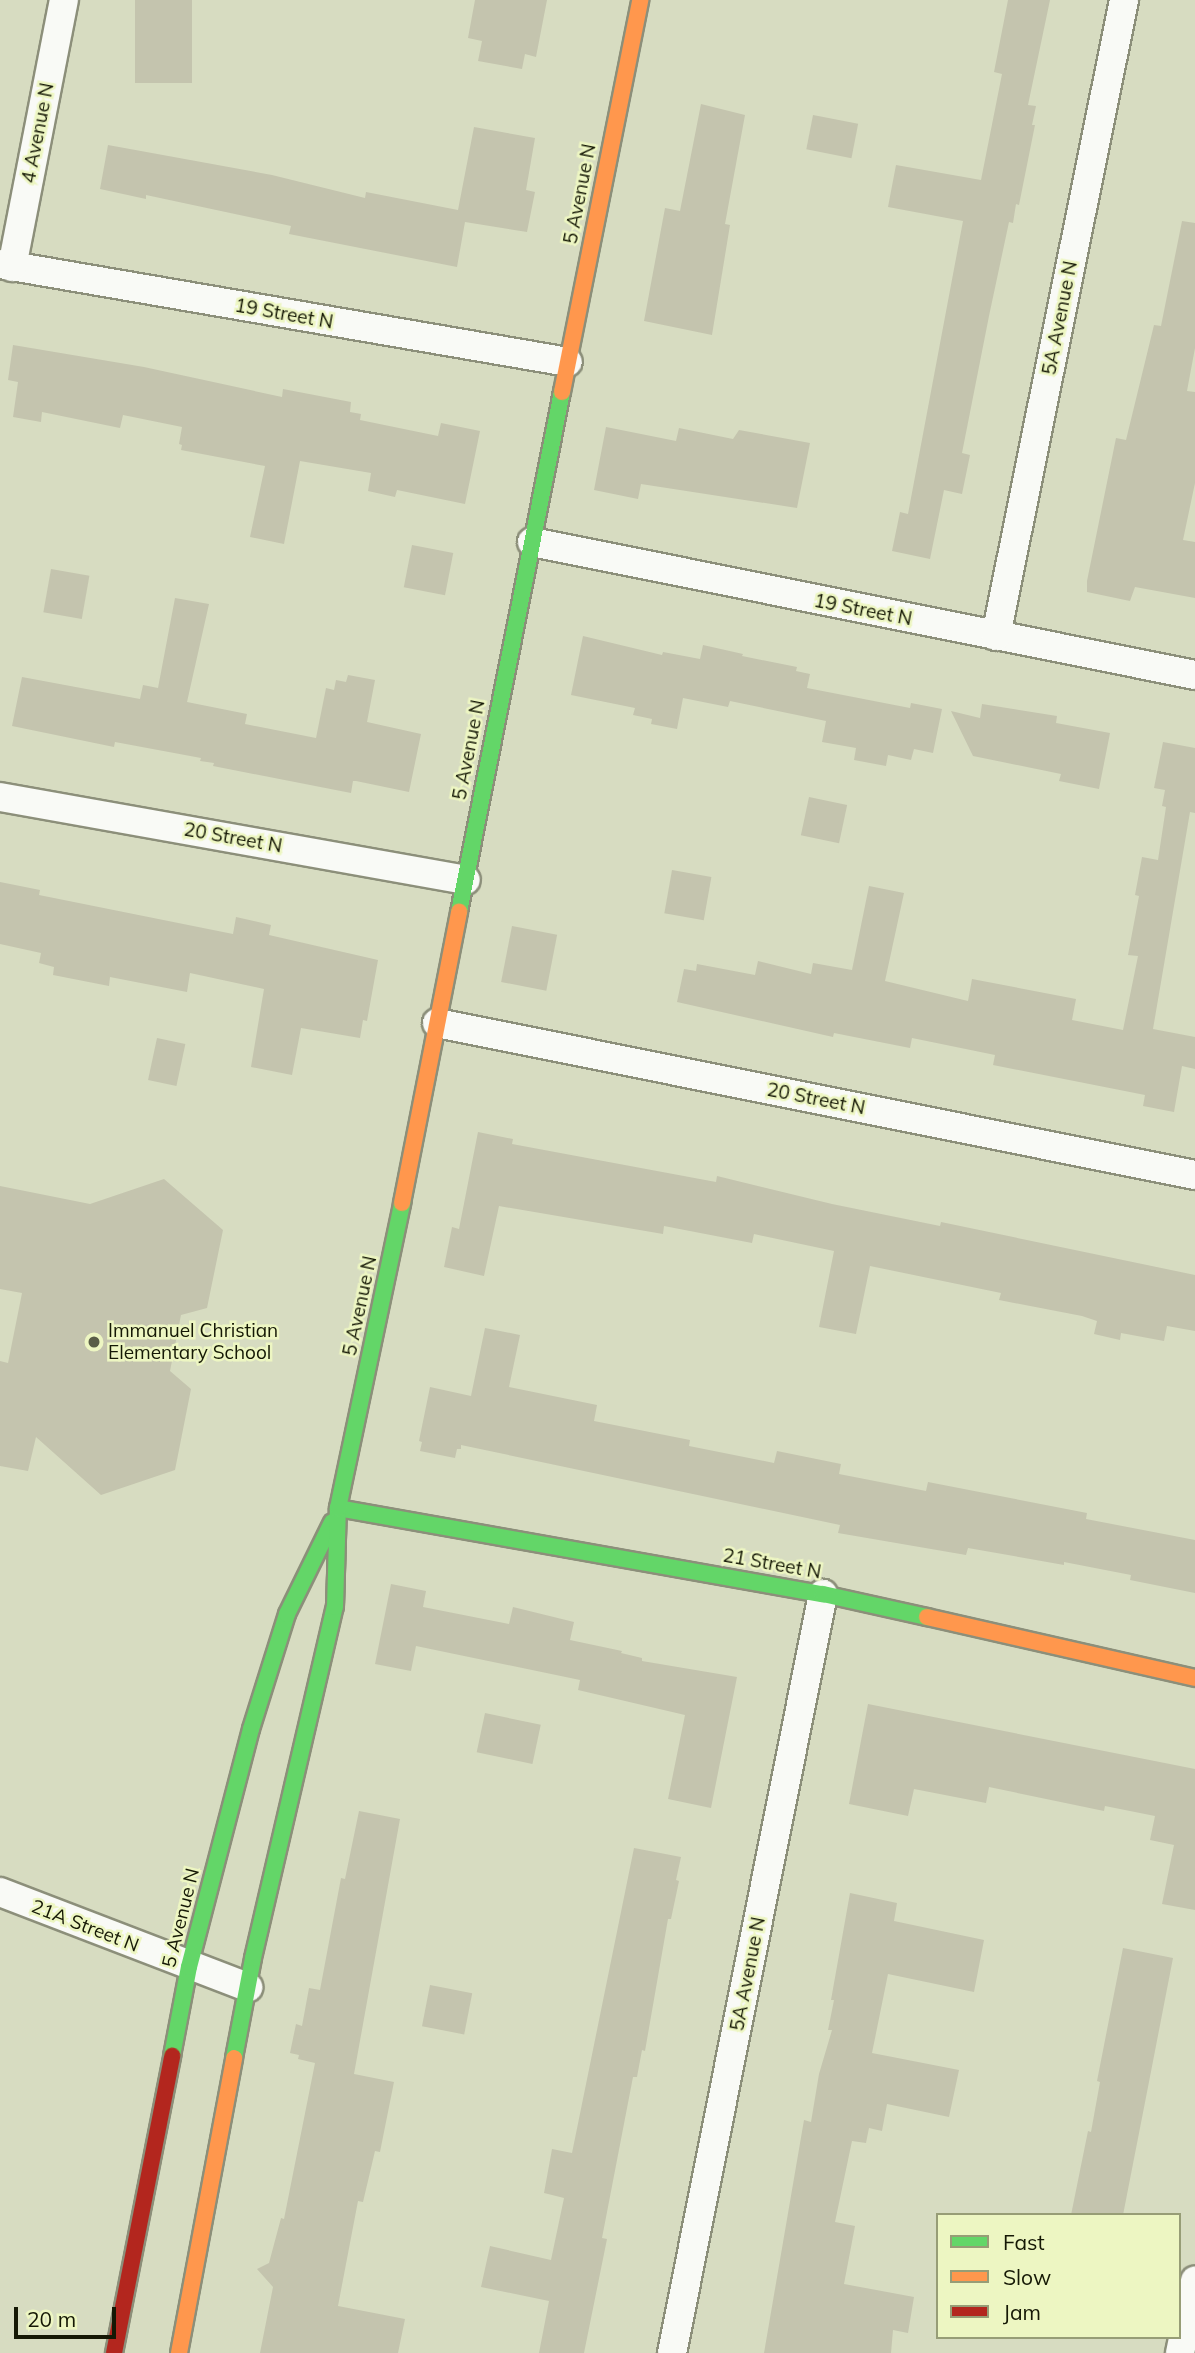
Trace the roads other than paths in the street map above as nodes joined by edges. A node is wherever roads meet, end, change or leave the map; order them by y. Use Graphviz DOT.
graph roads {
  1 [pos="64,0"];
  2 [pos="640,0"];
  3 [pos="1124,0"];
  4 [pos="6,266"];
  5 [pos="568,362"];
  6 [pos="532,542"];
  7 [pos="996,636"];
  8 [pos="1195,675"];
  9 [pos="0,797"];
  10 [pos="466,880"];
  11 [pos="437,1023"];
  12 [pos="1195,1175"];
  13 [pos="338,1508"];
  14 [pos="822,1594"];
  15 [pos="1195,1678"];
  16 [pos="0,1892"];
  17 [pos="189,1967"];
  18 [pos="248,1987"];
  19 [pos="1195,2281"];
  20 [pos="114,2353"];
  21 [pos="179,2353"];
  22 [pos="672,2353"];
  23 [pos="1180,2353"];
  1 -- 4 [label="street, 4 Avenue N"];
  2 -- 5 [label="main road, 5 Avenue N"];
  3 -- 7 [label="street, 5A Avenue N"];
  4 -- 5 [label="street, 19 Street N"];
  5 -- 6 [label="main road, 5 Avenue N"];
  6 -- 7 [label="street, 19 Street N"];
  6 -- 10 [label="main road, 5 Avenue N"];
  7 -- 8 [label="street, 19 Street N"];
  9 -- 10 [label="street, 20 Street N"];
  10 -- 11 [label="main road, 5 Avenue N"];
  11 -- 12 [label="street, 20 Street N"];
  11 -- 13 [label="main road, 5 Avenue N"];
  13 -- 14 [label="main road, 21 Street N"];
  13 -- 17 [label="main road, 5 Avenue N"];
  13 -- 18 [label="main road, 5 Avenue N"];
  14 -- 15 [label="main road, 21 Street N"];
  14 -- 22 [label="street, 5A Avenue N"];
  16 -- 17 [label="street, 21A Street N"];
  17 -- 18 [label="street, 21A Street N"];
  17 -- 20 [label="main road, 5 Avenue N"];
  18 -- 21 [label="main road, 5 Avenue N"];
  19 -- 23 [label="street"];
}
